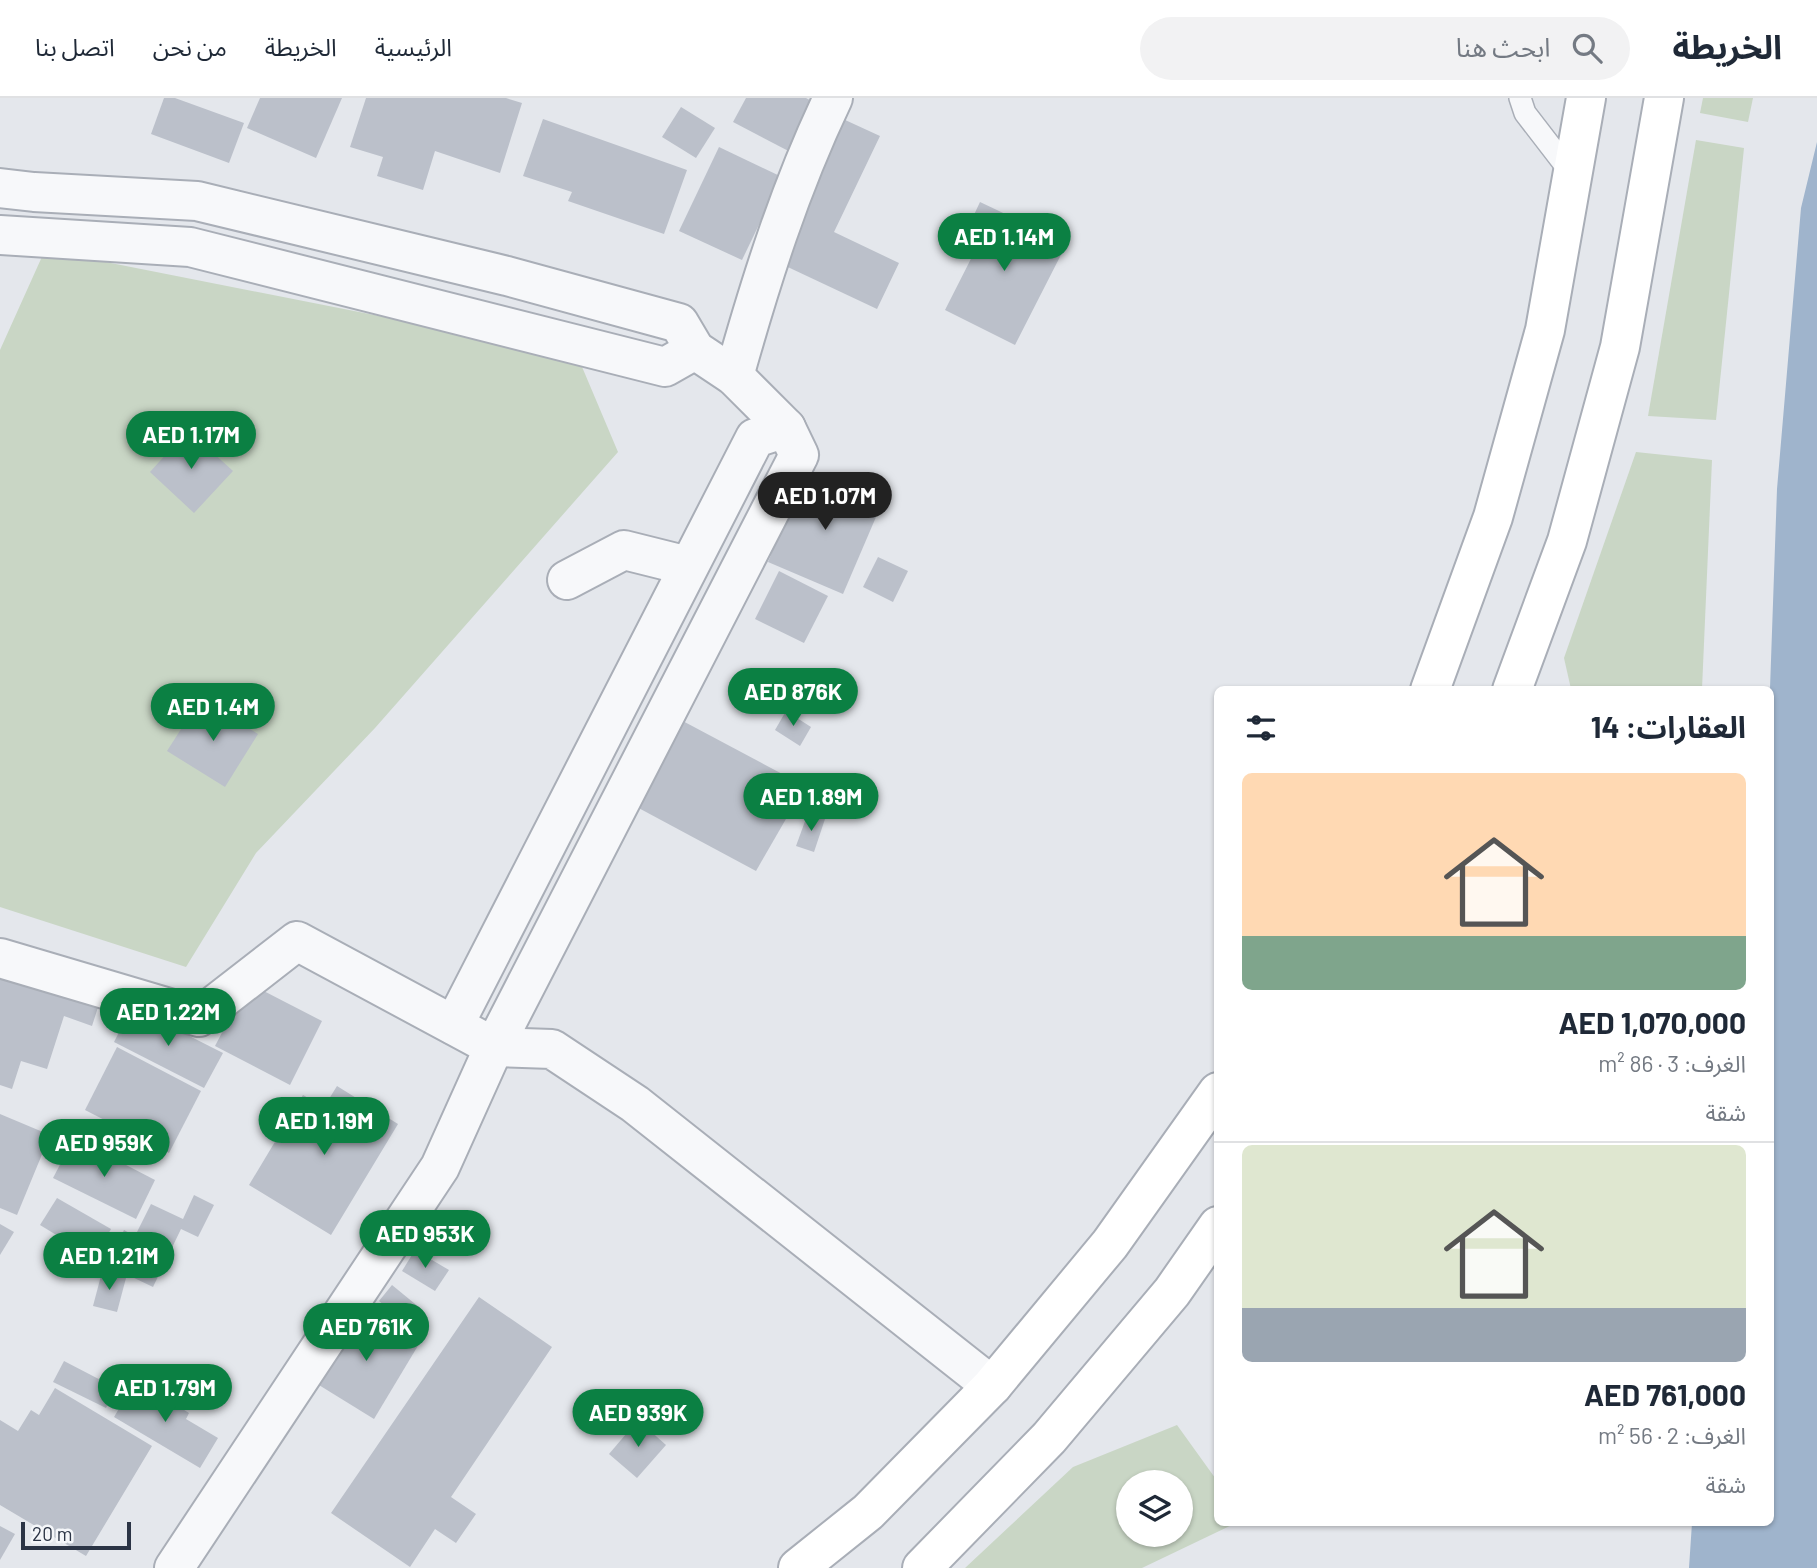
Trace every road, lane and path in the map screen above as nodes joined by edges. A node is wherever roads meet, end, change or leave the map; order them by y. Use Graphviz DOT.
graph roads {
  1 [pos="833,98"];
  2 [pos="1520,98"];
  3 [pos="1586,98"];
  4 [pos="1664,98"];
  5 [pos="1572,174"];
  6 [pos="0,188"];
  7 [pos="0,235"];
  8 [pos="695,350"];
  9 [pos="734,376"];
  10 [pos="786,428"];
  11 [pos="688,566"];
  12 [pos="567,580"];
  13 [pos="1431,686"];
  14 [pos="1513,686"];
  15 [pos="0,958"];
  16 [pos="524,989"];
  17 [pos="454,1025"];
  18 [pos="494,1047"];
  19 [pos="552,1049"];
  20 [pos="1214,1098"];
  21 [pos="1214,1232"];
  22 [pos="992,1386"];
  23 [pos="174,1568"];
  24 [pos="798,1568"];
  25 [pos="922,1568"];
  1 -- 9 [label="street"];
  2 -- 5 [label="lane"];
  3 -- 5 [label="street"];
  4 -- 14 [label="street"];
  5 -- 13 [label="street"];
  6 -- 8 [label="street"];
  7 -- 8 [label="street"];
  8 -- 9 [label="street"];
  9 -- 10 [label="street"];
  10 -- 11 [label="street"];
  10 -- 16 [label="street"];
  11 -- 12 [label="street"];
  11 -- 17 [label="street"];
  15 -- 17 [label="street"];
  16 -- 18 [label="street"];
  16 -- 19 [label="street"];
  17 -- 18 [label="street"];
  18 -- 19 [label="street"];
  18 -- 23 [label="street"];
  19 -- 22 [label="street"];
  20 -- 22 [label="street"];
  21 -- 25 [label="street"];
  22 -- 24 [label="street"];
}
